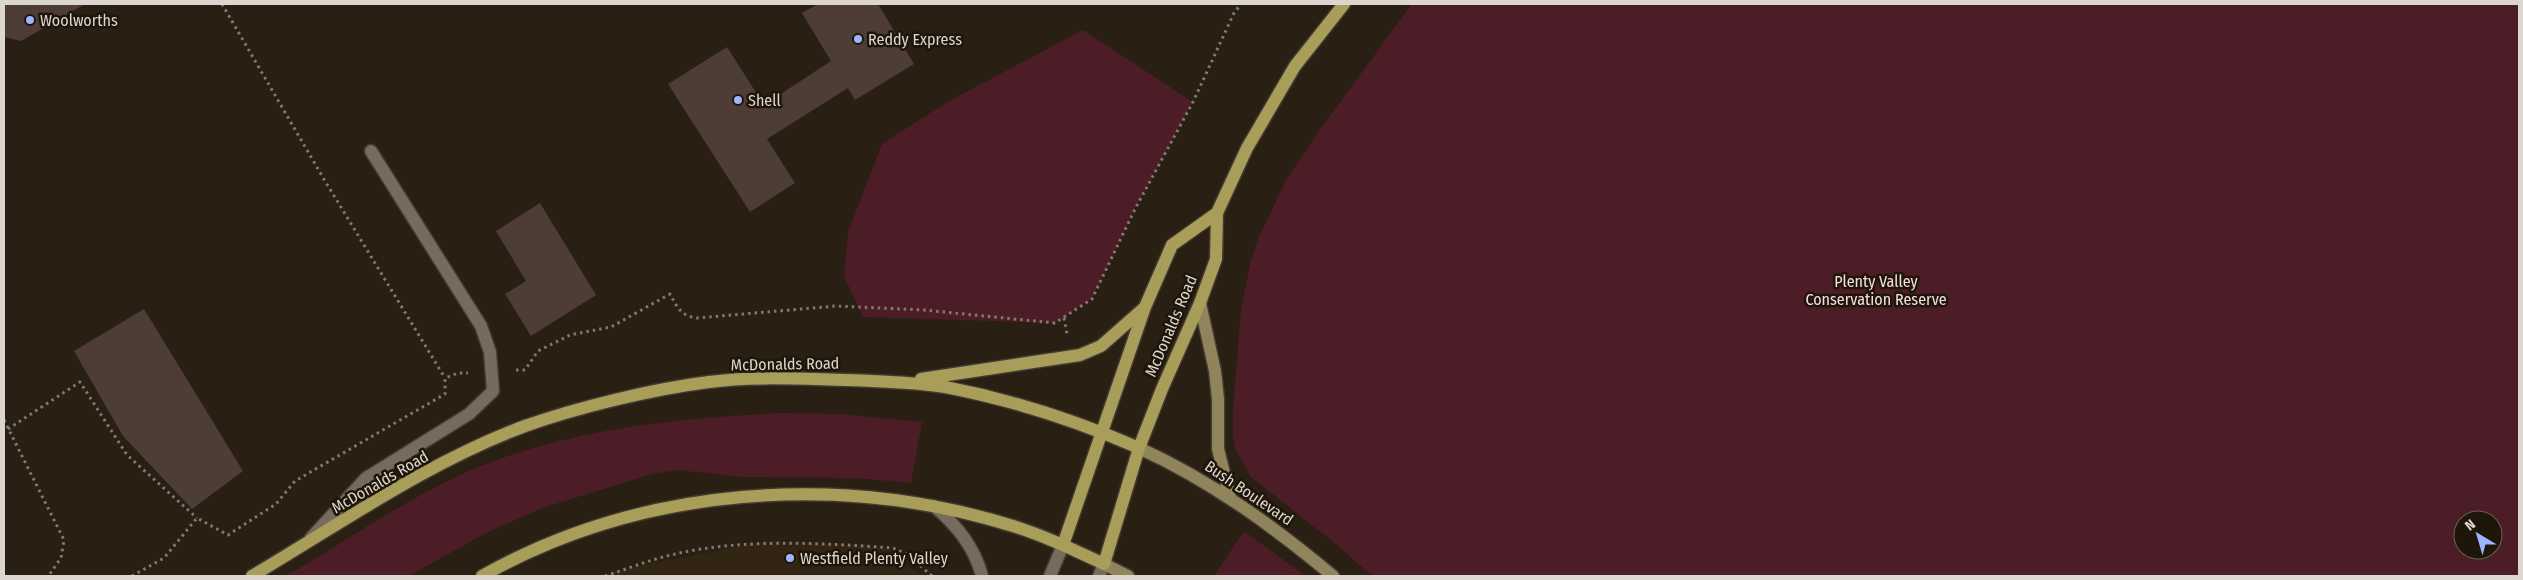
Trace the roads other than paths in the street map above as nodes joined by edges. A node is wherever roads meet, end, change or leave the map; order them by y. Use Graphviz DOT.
graph roads {
  1 [pos="1344,4"];
  2 [pos="371,151"];
  3 [pos="1218,213"];
  4 [pos="1200,303"];
  5 [pos="1145,308"];
  6 [pos="904,382"];
  7 [pos="1101,431"];
  8 [pos="1139,448"];
  9 [pos="1230,497"];
  10 [pos="934,506"];
  11 [pos="304,545"];
  12 [pos="1063,545"];
  13 [pos="1104,564"];
  14 [pos="252,576"];
  15 [pos="482,576"];
  16 [pos="982,576"];
  17 [pos="1050,576"];
  18 [pos="1099,576"];
  19 [pos="1128,576"];
  20 [pos="1333,576"];
  1 -- 3 [label="main road, McDonalds Road"];
  2 -- 11 [label="street"];
  3 -- 4 [label="main road, McDonalds Road"];
  3 -- 5 [label="main road, McDonalds Road"];
  4 -- 8 [label="main road, McDonalds Road"];
  4 -- 9 [label="main road"];
  5 -- 6 [label="main road"];
  5 -- 7 [label="main road, McDonalds Road"];
  6 -- 7 [label="main road, McDonalds Road"];
  6 -- 11 [label="main road, McDonalds Road"];
  7 -- 8 [label="main road"];
  7 -- 12 [label="main road"];
  8 -- 9 [label="main road, Bush Boulevard"];
  8 -- 13 [label="main road, McDonalds Road"];
  9 -- 20 [label="main road, Bush Boulevard"];
  10 -- 12 [label="main road"];
  10 -- 15 [label="main road"];
  10 -- 16 [label="street"];
  11 -- 14 [label="main road, McDonalds Road"];
  12 -- 13 [label="main road"];
  12 -- 17 [label="street"];
  13 -- 18 [label="street"];
  13 -- 19 [label="main road"];
}
